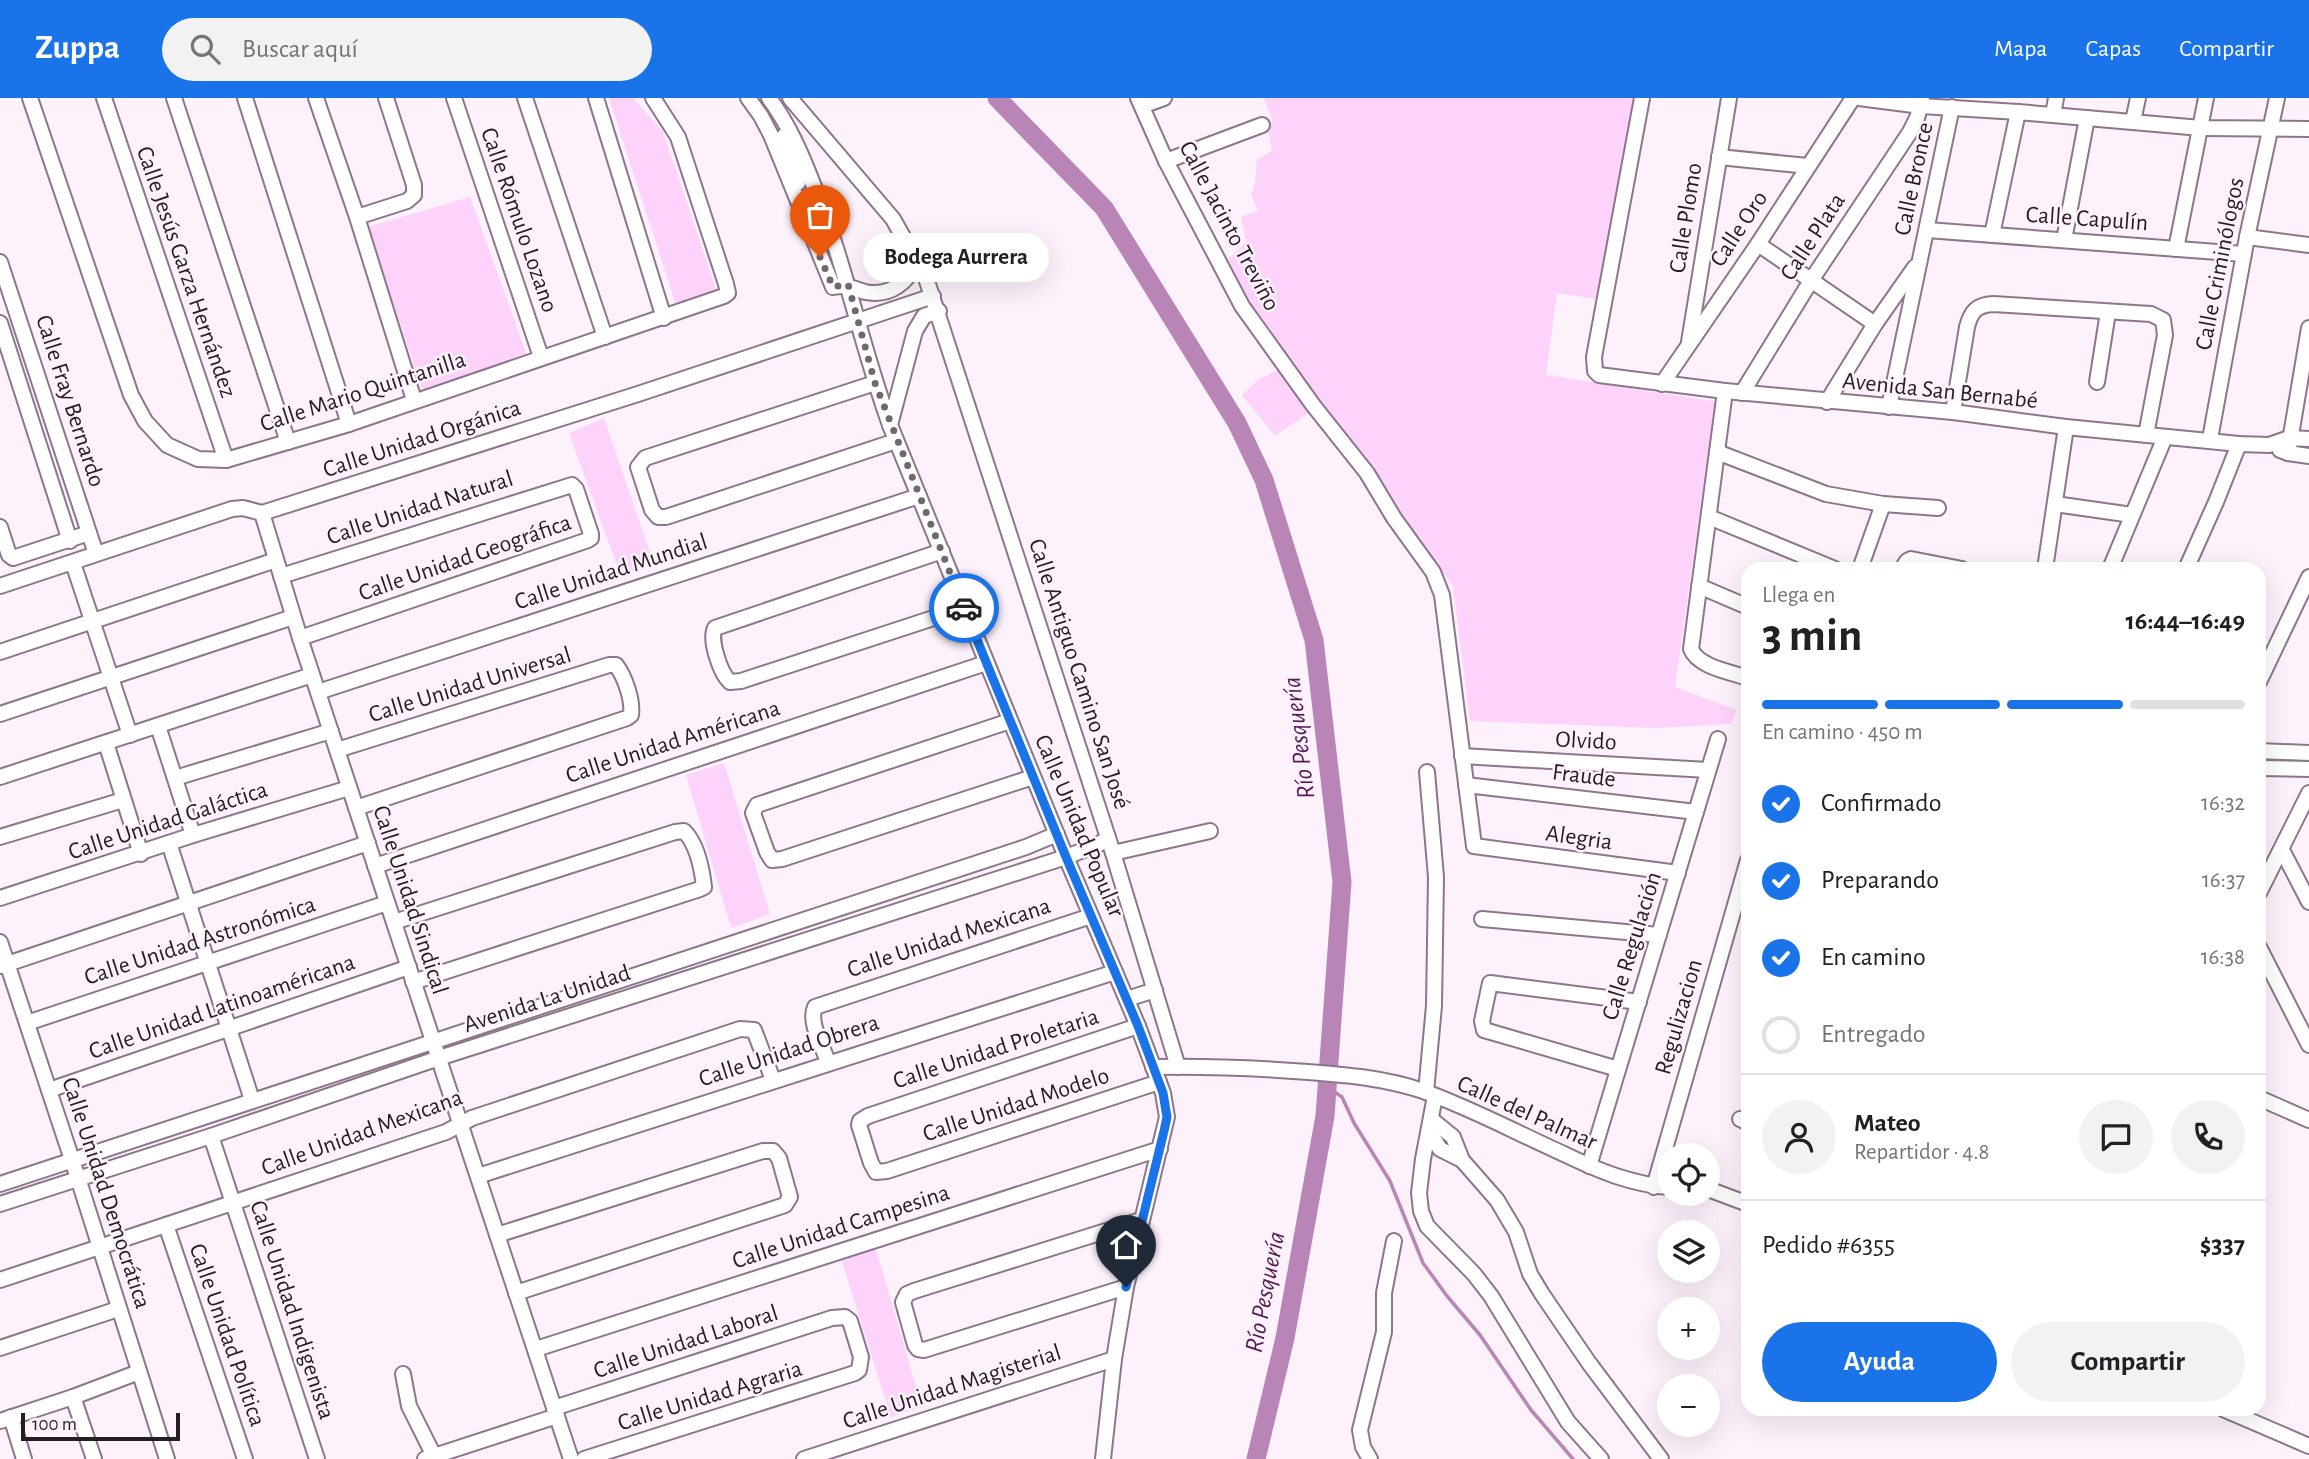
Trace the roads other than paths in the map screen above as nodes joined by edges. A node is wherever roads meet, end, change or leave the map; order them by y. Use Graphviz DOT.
graph roads {
  1 [pos="30,98"];
  2 [pos="104,98"];
  3 [pos="174,98"];
  4 [pos="245,98"];
  5 [pos="316,98"];
  6 [pos="386,98"];
  7 [pos="454,98"];
  8 [pos="525,98"];
  9 [pos="596,98"];
  10 [pos="653,98"];
  11 [pos="748,98"];
  12 [pos="769,98"];
  13 [pos="790,98"];
  14 [pos="1164,98"];
  15 [pos="1642,98"];
  16 [pos="1729,98"];
  17 [pos="1853,98"];
  18 [pos="1859,98"];
  19 [pos="2056,98"];
  20 [pos="2138,98"];
  21 [pos="2206,98"];
  22 [pos="2277,98"];
  23 [pos="1140,102"];
  24 [pos="1921,102"];
  25 [pos="1985,104"];
  26 [pos="1952,107"];
  27 [pos="2018,112"];
  28 [pos="2053,115"];
  29 [pos="2087,118"];
  30 [pos="2133,121"];
  31 [pos="1262,125"];
  32 [pos="2201,128"];
  33 [pos="2271,129"];
  34 [pos="2309,129"];
  35 [pos="1720,157"];
  36 [pos="1166,161"];
  37 [pos="1808,166"];
  38 [pos="802,212"];
  39 [pos="357,217"];
  40 [pos="1927,230"];
  41 [pos="1992,235"];
  42 [pos="2247,237"];
  43 [pos="2064,240"];
  44 [pos="1758,244"];
  45 [pos="2309,245"];
  46 [pos="2176,249"];
  47 [pos="2244,254"];
  48 [pos="918,260"];
  49 [pos="1920,260"];
  50 [pos="1,270"];
  51 [pos="1812,279"];
  52 [pos="848,284"];
  53 [pos="5,290"];
  54 [pos="933,296"];
  55 [pos="939,311"];
  56 [pos="2108,312"];
  57 [pos="664,318"];
  58 [pos="857,322"];
  59 [pos="0,323"];
  60 [pos="1875,324"];
  61 [pos="2309,328"];
  62 [pos="605,337"];
  63 [pos="1689,346"];
  64 [pos="541,357"];
  65 [pos="2097,382"];
  66 [pos="875,383"];
  67 [pos="1662,384"];
  68 [pos="1725,391"];
  69 [pos="1742,393"];
  70 [pos="414,400"];
  71 [pos="1827,402"];
  72 [pos="1889,407"];
  73 [pos="1953,412"];
  74 [pos="349,424"];
  75 [pos="890,425"];
  76 [pos="2067,427"];
  77 [pos="2146,435"];
  78 [pos="2165,437"];
  79 [pos="2289,438"];
  80 [pos="2210,439"];
  81 [pos="2309,439"];
  82 [pos="896,441"];
  83 [pos="288,442"];
  84 [pos="2239,444"];
  85 [pos="2269,445"];
  86 [pos="1717,452"];
  87 [pos="2288,453"];
  88 [pos="2309,456"];
  89 [pos="226,460"];
  90 [pos="573,485"];
  91 [pos="919,496"];
  92 [pos="1883,504"];
  93 [pos="2055,504"];
  94 [pos="1938,509"];
  95 [pos="262,513"];
  96 [pos="2132,515"];
  97 [pos="1709,517"];
  98 [pos="0,527"];
  99 [pos="89,533"];
  100 [pos="70,541"];
  101 [pos="942,551"];
  102 [pos="96,554"];
  103 [pos="276,560"];
  104 [pos="1818,562"];
  105 [pos="1862,562"];
  106 [pos="1906,562"];
  107 [pos="1926,562"];
  108 [pos="2046,562"];
  109 [pos="2113,562"];
  110 [pos="2189,562"];
  111 [pos="72,563"];
  112 [pos="281,576"];
  113 [pos="2309,577"];
  114 [pos="0,586"];
  115 [pos="1699,586"];
  116 [pos="2305,596"];
  117 [pos="1741,604"];
  118 [pos="964,608"];
  119 [pos="293,617"];
  120 [pos="92,620"];
  121 [pos="300,638"];
  122 [pos="0,652"];
  123 [pos="986,663"];
  124 [pos="2266,669"];
  125 [pos="312,675"];
  126 [pos="1741,675"];
  127 [pos="111,677"];
  128 [pos="318,692"];
  129 [pos="0,714"];
  130 [pos="1010,721"];
  131 [pos="158,726"];
  132 [pos="331,731"];
  133 [pos="131,735"];
  134 [pos="1718,738"];
  135 [pos="106,743"];
  136 [pos="337,750"];
  137 [pos="2266,751"];
  138 [pos="2309,752"];
  139 [pos="1462,756"];
  140 [pos="2266,768"];
  141 [pos="2309,769"];
  142 [pos="1707,770"];
  143 [pos="1427,772"];
  144 [pos="0,777"];
  145 [pos="1033,777"];
  146 [pos="175,778"];
  147 [pos="1466,785"];
  148 [pos="349,788"];
  149 [pos="2309,793"];
  150 [pos="124,800"];
  151 [pos="356,808"];
  152 [pos="1696,812"];
  153 [pos="1210,831"];
  154 [pos="1057,834"];
  155 [pos="193,835"];
  156 [pos="0,837"];
  157 [pos="1108,838"];
  158 [pos="368,843"];
  159 [pos="169,844"];
  160 [pos="1474,846"];
  161 [pos="2282,850"];
  162 [pos="1113,853"];
  163 [pos="141,854"];
  164 [pos="1066,857"];
  165 [pos="375,866"];
  166 [pos="1678,873"];
  167 [pos="2266,880"];
  168 [pos="1741,884"];
  169 [pos="0,898"];
  170 [pos="2309,902"];
  171 [pos="387,903"];
  172 [pos="187,904"];
  173 [pos="1091,916"];
  174 [pos="1482,919"];
  175 [pos="394,922"];
  176 [pos="1659,935"];
  177 [pos="0,942"];
  178 [pos="2266,961"];
  179 [pos="207,964"];
  180 [pos="4,965"];
  181 [pos="1115,972"];
  182 [pos="411,975"];
  183 [pos="1155,990"];
  184 [pos="1127,999"];
  185 [pos="1639,1002"];
  186 [pos="27,1023"];
  187 [pos="1138,1026"];
  188 [pos="228,1029"];
  189 [pos="433,1041"];
  190 [pos="2309,1045"];
  191 [pos="439,1058"];
  192 [pos="828,1062"];
  193 [pos="1153,1067"];
  194 [pos="1178,1067"];
  195 [pos="1618,1069"];
  196 [pos="773,1080"];
  197 [pos="1159,1082"];
  198 [pos="49,1090"];
  199 [pos="1431,1094"];
  200 [pos="252,1100"];
  201 [pos="2266,1100"];
  202 [pos="2309,1120"];
  203 [pos="460,1125"];
  204 [pos="1430,1125"];
  205 [pos="211,1136"];
  206 [pos="1160,1149"];
  207 [pos="73,1161"];
  208 [pos="1589,1166"];
  209 [pos="887,1171"];
  210 [pos="478,1176"];
  211 [pos="78,1178"];
  212 [pos="1,1181"];
  213 [pos="1654,1186"];
  214 [pos="1657,1186"];
  215 [pos="1720,1194"];
  216 [pos="1741,1201"];
  217 [pos="233,1202"];
  218 [pos="0,1204"];
  219 [pos="1141,1220"];
  220 [pos="166,1225"];
  221 [pos="497,1235"];
  222 [pos="1394,1241"];
  223 [pos="99,1247"];
  224 [pos="0,1280"];
  225 [pos="1126,1287"];
  226 [pos="516,1293"];
  227 [pos="118,1309"];
  228 [pos="832,1318"];
  229 [pos="0,1348"];
  230 [pos="536,1349"];
  231 [pos="1114,1359"];
  232 [pos="139,1371"];
  233 [pos="403,1374"];
  234 [pos="73,1397"];
  235 [pos="556,1412"];
  236 [pos="2239,1416"];
  237 [pos="6,1419"];
  238 [pos="2309,1446"];
  239 [pos="429,1458"];
  240 [pos="24,1459"];
  241 [pos="94,1459"];
  242 [pos="167,1459"];
  243 [pos="245,1459"];
  244 [pos="317,1459"];
  245 [pos="571,1459"];
  246 [pos="584,1459"];
  247 [pos="804,1459"];
  248 [pos="1103,1459"];
  249 [pos="1370,1459"];
  250 [pos="1601,1459"];
  251 [pos="1661,1459"];
  1 -- 89 [label="street, Calle Mario Quintanilla"];
  2 -- 89 [label="street, Calle Jesús Garza Hernández"];
  3 -- 83 [label="street"];
  4 -- 74 [label="street"];
  5 -- 39 [label="street"];
  6 -- 39 [label="street"];
  7 -- 64 [label="street, Calle Rómulo Lozano"];
  8 -- 62 [label="street"];
  9 -- 57 [label="street"];
  10 -- 57 [label="street, Calle Mario Quintanilla"];
  11 -- 38 [label="street"];
  12 -- 38 [label="street"];
  12 -- 52 [label="street, Calle Unidad Popular"];
  13 -- 48 [label="street, Calle Antiguo Camino San José"];
  14 -- 23 [label="street"];
  15 -- 67 [label="street, Avenida San Bernabé"];
  16 -- 35 [label="street, Calle Plomo"];
  17 -- 37 [label="street, Calle Oro"];
  18 -- 24 [label="street"];
  19 -- 28 [label="street"];
  20 -- 30 [label="street"];
  21 -- 32 [label="street"];
  22 -- 33 [label="street, Calle Criminólogos"];
  23 -- 36 [label="street, Calle Jacinto Treviño"];
  24 -- 26 [label="street"];
  24 -- 51 [label="street, Calle Plata"];
  25 -- 26 [label="street"];
  25 -- 27 [label="street"];
  26 -- 40 [label="street, Calle Bronce"];
  27 -- 28 [label="street"];
  27 -- 41 [label="street"];
  28 -- 29 [label="street"];
  29 -- 30 [label="street"];
  29 -- 43 [label="street"];
  30 -- 32 [label="street"];
  31 -- 36 [label="street"];
  32 -- 33 [label="street"];
  32 -- 46 [label="street"];
  33 -- 34 [label="street"];
  33 -- 42 [label="street, Calle Criminólogos"];
  35 -- 37 [label="street"];
  35 -- 63 [label="street, Calle Plomo"];
  36 -- 139 [label="street, Calle Jacinto Treviño"];
  37 -- 44 [label="street, Calle Oro"];
  38 -- 52 [label="street"];
  39 -- 70 [label="street"];
  40 -- 41 [label="street, Calle Capulín"];
  40 -- 49 [label="street, Calle Bronce"];
  41 -- 43 [label="street, Calle Capulín"];
  42 -- 45 [label="street"];
  42 -- 47 [label="street, Calle Criminólogos"];
  43 -- 46 [label="street, Calle Capulín"];
  44 -- 51 [label="street"];
  44 -- 63 [label="street, Calle Oro"];
  46 -- 47 [label="street, Calle Capulín"];
  47 -- 80 [label="street, Calle Criminólogos"];
  48 -- 52 [label="street"];
  48 -- 54 [label="street, Calle Antiguo Camino San José"];
  49 -- 60 [label="street, Calle Bronce"];
  49 -- 72 [label="street, Calle Bronce"];
  50 -- 53 [label="street, Calle Fray Bernardo"];
  51 -- 60 [label="street"];
  51 -- 69 [label="street, Calle Plata"];
  52 -- 58 [label="street, Calle Unidad Popular"];
  53 -- 99 [label="street, Calle Fray Bernardo"];
  54 -- 55 [label="street, Calle Antiguo Camino San José"];
  54 -- 58 [label="street, Calle Unidad Orgánica"];
  55 -- 75 [label="street"];
  55 -- 157 [label="street, Calle Antiguo Camino San José"];
  56 -- 65 [label="street"];
  56 -- 73 [label="street"];
  56 -- 77 [label="street"];
  57 -- 62 [label="street, Calle Mario Quintanilla"];
  58 -- 66 [label="street, Calle Unidad Popular"];
  58 -- 95 [label="street, Calle Unidad Orgánica"];
  59 -- 100 [label="street, Calle Fray Bernardo"];
  60 -- 71 [label="street, Calle Bronce"];
  61 -- 79 [label="street"];
  62 -- 64 [label="street, Calle Mario Quintanilla"];
  63 -- 67 [label="street, Calle Oro"];
  64 -- 70 [label="street, Calle Mario Quintanilla"];
  66 -- 75 [label="street, Calle Unidad Popular"];
  66 -- 82 [label="street"];
  67 -- 68 [label="street, Avenida San Bernabé"];
  68 -- 69 [label="street, Avenida San Bernabé"];
  68 -- 86 [label="street"];
  69 -- 71 [label="street, Avenida San Bernabé"];
  70 -- 74 [label="street, Calle Mario Quintanilla"];
  71 -- 72 [label="street, Avenida San Bernabé"];
  72 -- 73 [label="street, Avenida San Bernabé"];
  73 -- 76 [label="street, Avenida San Bernabé"];
  74 -- 83 [label="street, Calle Mario Quintanilla"];
  75 -- 82 [label="street, Calle Unidad Popular"];
  76 -- 77 [label="street, Avenida San Bernabé"];
  76 -- 93 [label="street"];
  77 -- 78 [label="street, Avenida San Bernabé"];
  78 -- 80 [label="street, Avenida San Bernabé"];
  78 -- 96 [label="street"];
  79 -- 81 [label="street, Avenida San Bernabé"];
  79 -- 85 [label="street, Avenida San Bernabé"];
  79 -- 87 [label="street"];
  80 -- 84 [label="street, Avenida San Bernabé"];
  82 -- 91 [label="street, Calle Unidad Popular"];
  83 -- 89 [label="street, Calle Mario Quintanilla"];
  84 -- 85 [label="street, Avenida San Bernabé"];
  84 -- 110 [label="street"];
  85 -- 87 [label="street, Avenida San Bernabé"];
  86 -- 92 [label="street"];
  86 -- 97 [label="street"];
  87 -- 88 [label="street, Avenida San Bernabé"];
  90 -- 112 [label="street, Calle Unidad Natural"];
  90 -- 121 [label="street, Calle Unidad Geográfica"];
  91 -- 101 [label="street, Calle Unidad Popular"];
  91 -- 128 [label="street, Calle Unidad Mundial"];
  92 -- 94 [label="street"];
  92 -- 105 [label="street"];
  93 -- 96 [label="street"];
  93 -- 108 [label="street"];
  95 -- 102 [label="street, Calle Unidad Orgánica"];
  95 -- 103 [label="street, Calle Unidad Sindical"];
  96 -- 109 [label="street"];
  97 -- 104 [label="street"];
  97 -- 115 [label="street"];
  98 -- 100 [label="street"];
  99 -- 100 [label="street"];
  99 -- 102 [label="street, Calle Fray Bernardo"];
  101 -- 118 [label="street, Calle Unidad Popular"];
  101 -- 118 [label="street"];
  102 -- 111 [label="street, Calle Unidad Orgánica"];
  103 -- 112 [label="street, Calle Unidad Sindical"];
  103 -- 120 [label="street"];
  106 -- 107 [label="street"];
  111 -- 114 [label="street, Calle Unidad Orgánica"];
  111 -- 120 [label="street"];
  112 -- 119 [label="street, Calle Unidad Sindical"];
  113 -- 116 [label="street"];
  115 -- 117 [label="street"];
  115 -- 126 [label="street"];
  116 -- 124 [label="street"];
  118 -- 123 [label="street, Calle Unidad Popular"];
  119 -- 121 [label="street, Calle Unidad Sindical"];
  119 -- 127 [label="street"];
  120 -- 122 [label="street"];
  120 -- 127 [label="street"];
  121 -- 125 [label="street, Calle Unidad Sindical"];
  123 -- 130 [label="street, Calle Unidad Popular"];
  123 -- 165 [label="street, Calle Unidad Américana"];
  125 -- 128 [label="street, Calle Unidad Sindical"];
  125 -- 131 [label="street"];
  127 -- 129 [label="street"];
  127 -- 133 [label="street"];
  128 -- 132 [label="street, Calle Unidad Sindical"];
  130 -- 145 [label="street, Calle Unidad Popular"];
  130 -- 145 [label="street"];
  131 -- 133 [label="street"];
  131 -- 146 [label="street"];
  132 -- 136 [label="street, Calle Unidad Sindical"];
  132 -- 146 [label="street"];
  133 -- 135 [label="street"];
  134 -- 142 [label="street, Calle Regulación"];
  135 -- 144 [label="street"];
  135 -- 150 [label="street"];
  136 -- 148 [label="street, Calle Unidad Sindical"];
  136 -- 151 [label="street, Calle Unidad Universal"];
  137 -- 138 [label="street"];
  139 -- 142 [label="street, Olvido"];
  139 -- 147 [label="street, Calle Jacinto Treviño"];
  140 -- 141 [label="street"];
  142 -- 152 [label="street, Calle Regulación"];
  143 -- 199 [label="street"];
  145 -- 154 [label="street, Calle Unidad Popular"];
  146 -- 155 [label="street"];
  147 -- 152 [label="street, Fraude"];
  147 -- 160 [label="street, Calle Jacinto Treviño"];
  148 -- 151 [label="street, Calle Unidad Sindical"];
  148 -- 155 [label="street, Calle Unidad Galáctica"];
  149 -- 161 [label="street"];
  150 -- 156 [label="street"];
  150 -- 163 [label="street"];
  151 -- 158 [label="street, Calle Unidad Sindical"];
  152 -- 166 [label="street, Calle Regulación"];
  153 -- 162 [label="street"];
  154 -- 164 [label="street, Calle Unidad Popular"];
  154 -- 189 [label="street, Avenida La Unidad"];
  155 -- 159 [label="street, Calle Unidad Galáctica"];
  157 -- 162 [label="street, Calle Antiguo Camino San José"];
  157 -- 164 [label="street, Avenida La Unidad"];
  158 -- 165 [label="street, Calle Unidad Sindical"];
  158 -- 172 [label="street"];
  159 -- 163 [label="street, Calle Unidad Galáctica"];
  159 -- 172 [label="street"];
  160 -- 166 [label="street, Alegria"];
  161 -- 167 [label="street"];
  161 -- 170 [label="street"];
  162 -- 183 [label="street, Calle Antiguo Camino San José"];
  163 -- 169 [label="street, Calle Unidad Galáctica"];
  164 -- 173 [label="street, Calle Unidad Popular"];
  164 -- 191 [label="street, Avenida La Unidad"];
  165 -- 171 [label="street, Calle Unidad Sindical"];
  166 -- 176 [label="street, Calle Regulación"];
  168 -- 213 [label="street, Regulizacion"];
  171 -- 175 [label="street, Calle Unidad Sindical"];
  171 -- 179 [label="street, Calle Unidad Astronómica"];
  172 -- 179 [label="street"];
  172 -- 180 [label="street"];
  173 -- 181 [label="street, Calle Unidad Popular"];
  173 -- 192 [label="street, Calle Unidad Mexicana"];
  174 -- 176 [label="street"];
  175 -- 182 [label="street, Calle Unidad Sindical"];
  175 -- 182 [label="street, Calle Unidad Latinoaméricana"];
  176 -- 185 [label="street, Calle Regulación"];
  177 -- 180 [label="street, Calle Unidad Democrática"];
  178 -- 190 [label="street"];
  179 -- 186 [label="street, Calle Unidad Astronómica"];
  179 -- 188 [label="street"];
  180 -- 186 [label="street, Calle Unidad Democrática"];
  181 -- 184 [label="street, Calle Unidad Popular"];
  181 -- 192 [label="street, Calle Unidad Obrera"];
  182 -- 188 [label="street, Calle Unidad Latinoaméricana"];
  182 -- 189 [label="street, Calle Unidad Sindical"];
  183 -- 184 [label="street"];
  183 -- 194 [label="street, Calle Antiguo Camino San José"];
  184 -- 187 [label="street, Calle Unidad Popular"];
  185 -- 195 [label="street, Calle Regulación"];
  185 -- 195 [label="street"];
  186 -- 198 [label="street, Calle Unidad Democrática"];
  187 -- 193 [label="street, Calle Unidad Popular"];
  187 -- 209 [label="street, Calle Unidad Proletaria"];
  188 -- 198 [label="street, Calle Unidad Latinoaméricana"];
  188 -- 200 [label="street"];
  189 -- 191 [label="street, Calle Unidad Sindical"];
  189 -- 200 [label="street, Avenida La Unidad"];
  191 -- 203 [label="street, Calle Unidad Sindical"];
  191 -- 205 [label="street, Avenida La Unidad"];
  192 -- 196 [label="street, Calle Unidad Obrera"];
  193 -- 194 [label="street, Calle del Palmar"];
  193 -- 197 [label="street, Calle Unidad Popular"];
  194 -- 199 [label="street, Calle del Palmar"];
  195 -- 208 [label="street, Calle Regulación"];
  196 -- 203 [label="street, Calle Unidad Mexicana"];
  196 -- 210 [label="street, Calle Unidad Obrera"];
  197 -- 206 [label="street, Calle Unidad Popular"];
  197 -- 209 [label="street, Calle Unidad Modelo"];
  198 -- 207 [label="street, Calle Unidad Democrática"];
  199 -- 204 [label="street"];
  199 -- 208 [label="street, Calle del Palmar"];
  200 -- 207 [label="street, Avenida La Unidad"];
  201 -- 202 [label="street"];
  203 -- 210 [label="street, Calle Unidad Sindical"];
  203 -- 217 [label="street, Calle Unidad Mexicana"];
  204 -- 250 [label="street"];
  204 -- 251 [label="street"];
  205 -- 211 [label="street, Avenida La Unidad"];
  205 -- 217 [label="street, Calle Unidad Indigenista"];
  206 -- 219 [label="street, Calle Unidad Popular"];
  206 -- 230 [label="street, Calle Unidad Campesina"];
  207 -- 211 [label="street, Calle Unidad Democrática"];
  207 -- 212 [label="street, Avenida La Unidad"];
  208 -- 213 [label="street, Calle del Palmar"];
  210 -- 221 [label="street, Calle Unidad Sindical"];
  211 -- 218 [label="street, Avenida La Unidad"];
  211 -- 223 [label="street, Calle Unidad Democrática"];
  213 -- 214 [label="street, Calle del Palmar"];
  215 -- 216 [label="street"];
  217 -- 220 [label="street, Calle Unidad Mexicana"];
  217 -- 244 [label="street, Calle Unidad Indigenista"];
  219 -- 225 [label="street, Calle Unidad Popular"];
  219 -- 225 [label="street"];
  220 -- 223 [label="street, Calle Unidad Mexicana"];
  220 -- 243 [label="street, Calle Unidad Política"];
  221 -- 226 [label="street, Calle Unidad Sindical"];
  221 -- 226 [label="street"];
  222 -- 249 [label="street"];
  223 -- 224 [label="street, Calle Unidad Mexicana"];
  223 -- 227 [label="street, Calle Unidad Democrática"];
  225 -- 231 [label="street, Calle Unidad Popular"];
  226 -- 230 [label="street, Calle Unidad Sindical"];
  227 -- 229 [label="street"];
  227 -- 232 [label="street, Calle Unidad Democrática"];
  228 -- 235 [label="street, Calle Unidad Laboral"];
  228 -- 246 [label="street, Calle Unidad Agraria"];
  230 -- 235 [label="street, Calle Unidad Sindical"];
  231 -- 247 [label="street, Calle Unidad Magisterial"];
  231 -- 248 [label="street, Calle Unidad Popular"];
  232 -- 234 [label="street"];
  232 -- 242 [label="street, Calle Unidad Democrática"];
  233 -- 239 [label="street"];
  234 -- 237 [label="street"];
  234 -- 241 [label="street"];
  235 -- 239 [label="street"];
  235 -- 245 [label="street, Calle Unidad Sindical"];
  236 -- 238 [label="street"];
  237 -- 240 [label="street"];
}
